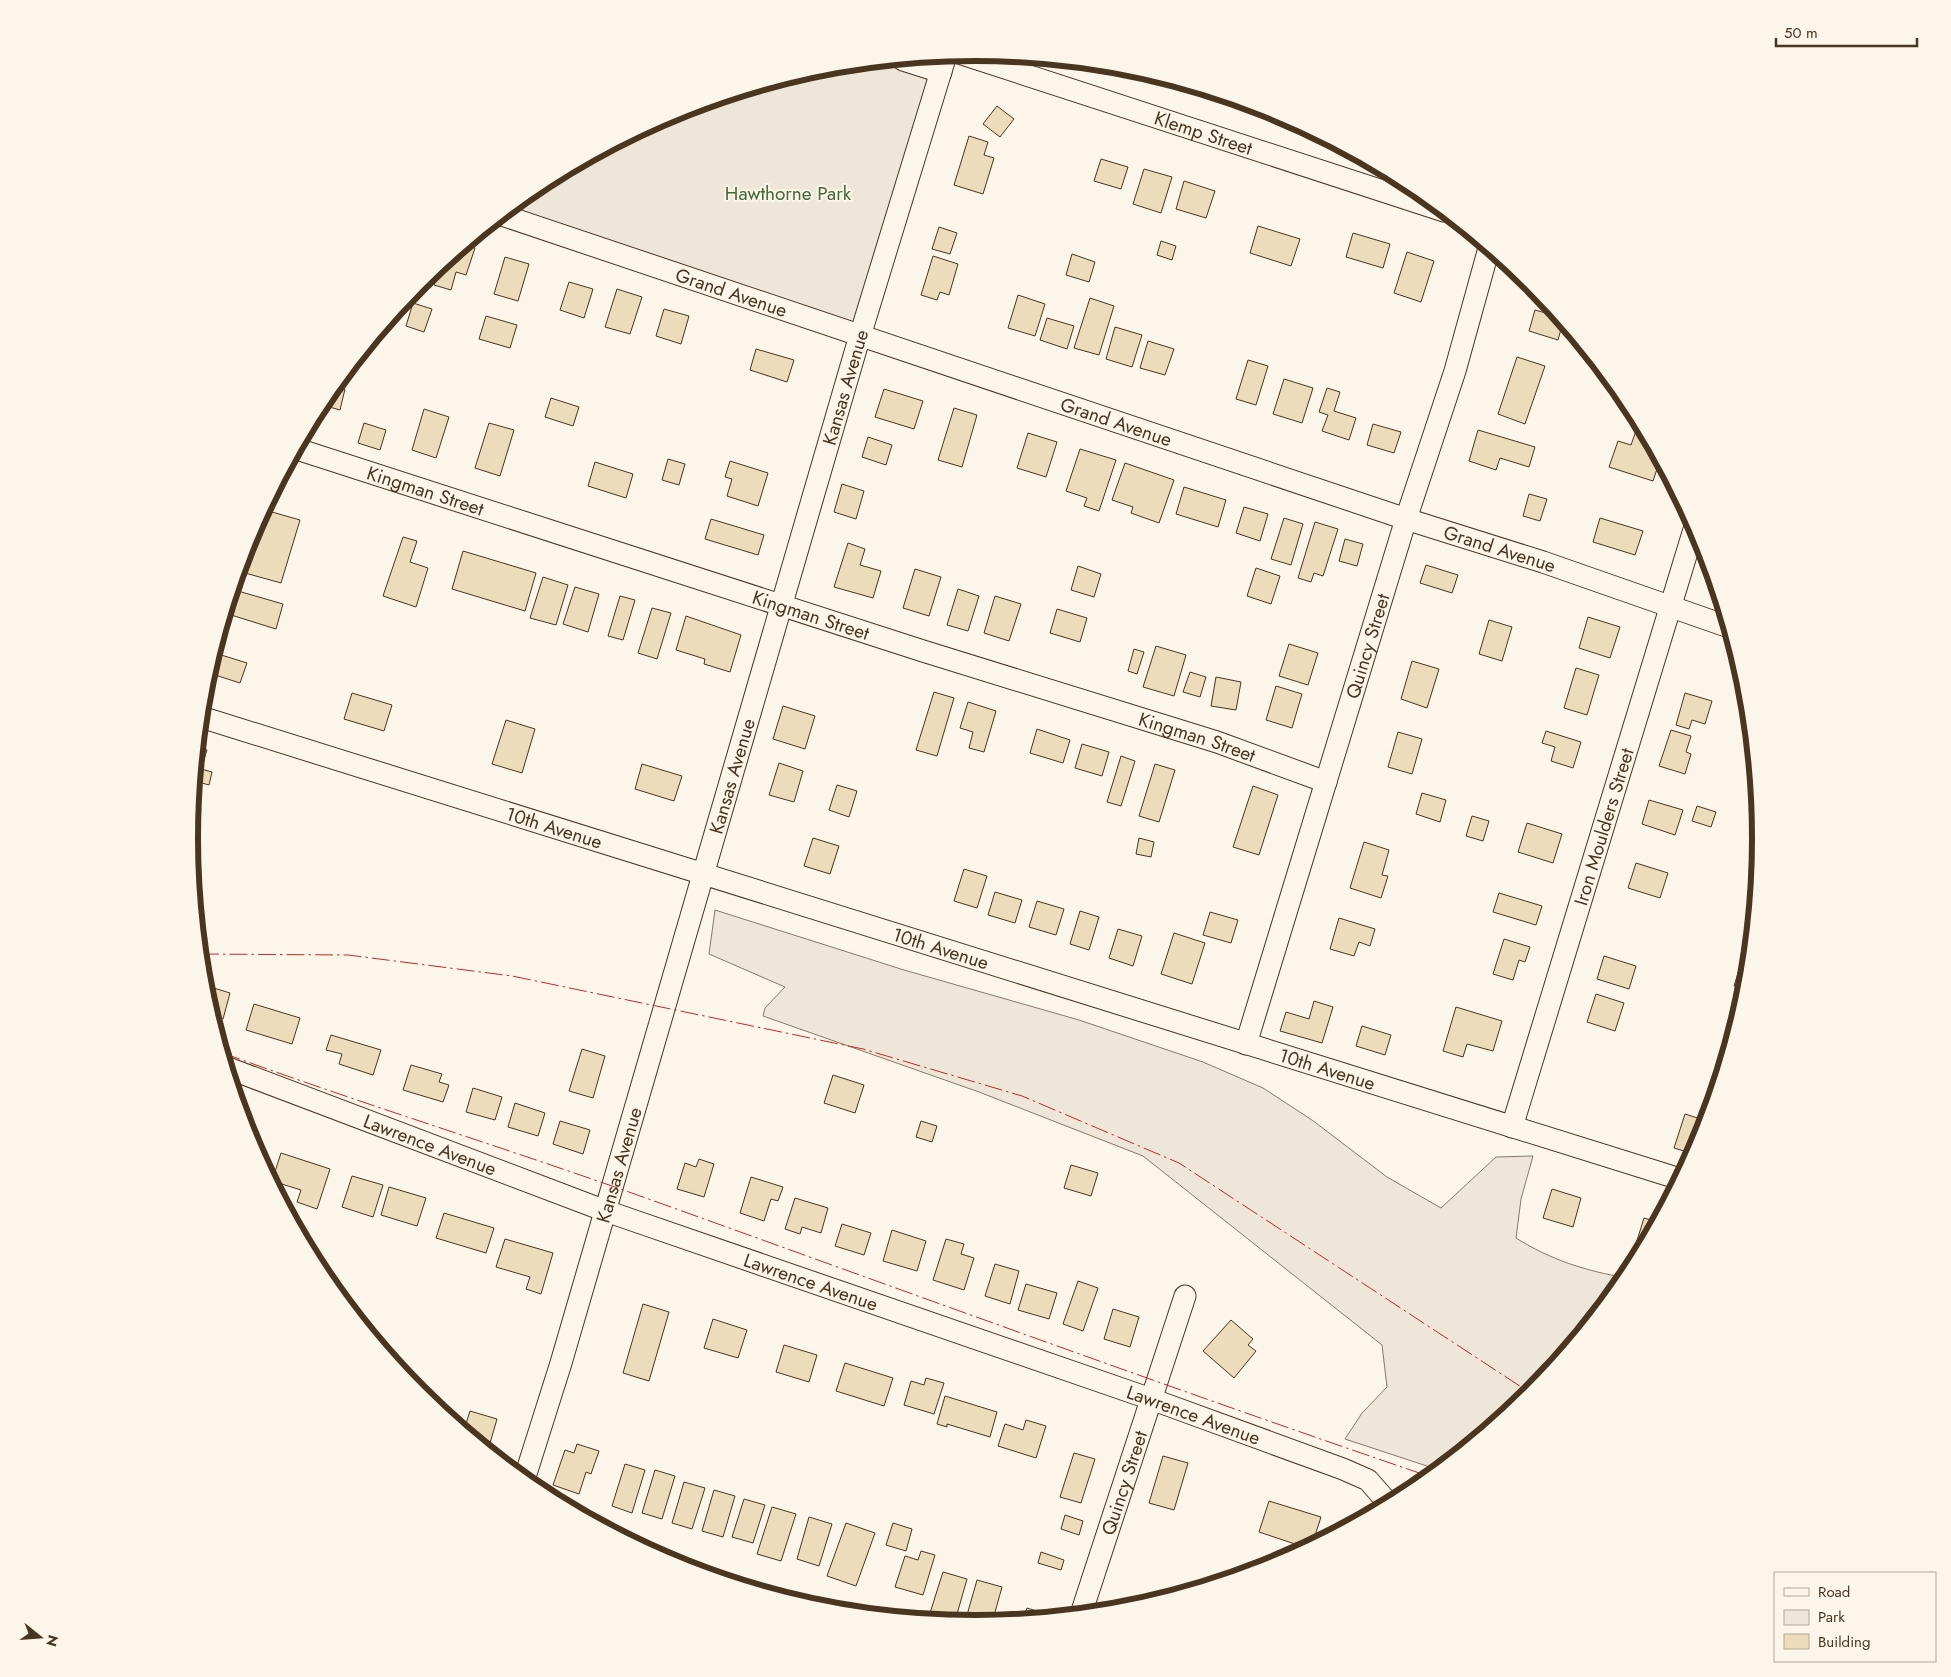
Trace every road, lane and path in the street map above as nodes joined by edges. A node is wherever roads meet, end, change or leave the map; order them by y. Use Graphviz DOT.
graph roads {
  1 [pos="985,61"];
  2 [pos="931,63"];
  3 [pos="944,64"];
  4 [pos="1425,205"];
  5 [pos="509,217"];
  6 [pos="1487,254"];
  7 [pos="861,334"];
  8 [pos="302,451"];
  9 [pos="1406,519"];
  10 [pos="1692,537"];
  11 [pos="781,605"];
  12 [pos="1672,606"];
  13 [pos="1722,625"];
  14 [pos="208,719"];
  15 [pos="1326,782"];
  16 [pos="703,872"];
  17 [pos="1246,1044"];
  18 [pos="234,1070"];
  19 [pos="1512,1127"];
  20 [pos="1675,1177"];
  21 [pos="603,1210"];
  22 [pos="1185,1296"];
  23 [pos="1151,1399"];
  24 [pos="526,1472"];
  25 [pos="1385,1499"];
  26 [pos="1083,1608"];
  1 -- 4 [label="street, Klemp Street"];
  2 -- 3 [label="street"];
  3 -- 7 [label="street, Kansas Avenue"];
  5 -- 7 [label="street, Grand Avenue"];
  6 -- 9 [label="street, Quincy Street"];
  7 -- 9 [label="street, Grand Avenue"];
  7 -- 11 [label="street, Kansas Avenue"];
  8 -- 11 [label="street, Kingman Street"];
  9 -- 12 [label="street, Grand Avenue"];
  9 -- 15 [label="street, Quincy Street"];
  10 -- 12 [label="street, Iron Moulders Street"];
  11 -- 15 [label="street, Kingman Street"];
  11 -- 16 [label="street, Kansas Avenue"];
  12 -- 13 [label="street, Grand Avenue"];
  12 -- 19 [label="street, Iron Moulders Street"];
  14 -- 16 [label="street, 10th Avenue"];
  15 -- 17 [label="street, Quincy Street"];
  16 -- 17 [label="street, 10th Avenue"];
  16 -- 21 [label="street, Kansas Avenue"];
  17 -- 19 [label="street, 10th Avenue"];
  18 -- 21 [label="street, Lawrence Avenue"];
  19 -- 20 [label="street, 10th Avenue"];
  21 -- 23 [label="street, Lawrence Avenue"];
  21 -- 24 [label="street, Kansas Avenue"];
  22 -- 23 [label="street, Quincy Street"];
  23 -- 25 [label="street, Lawrence Avenue"];
  23 -- 26 [label="street, Quincy Street"];
}
